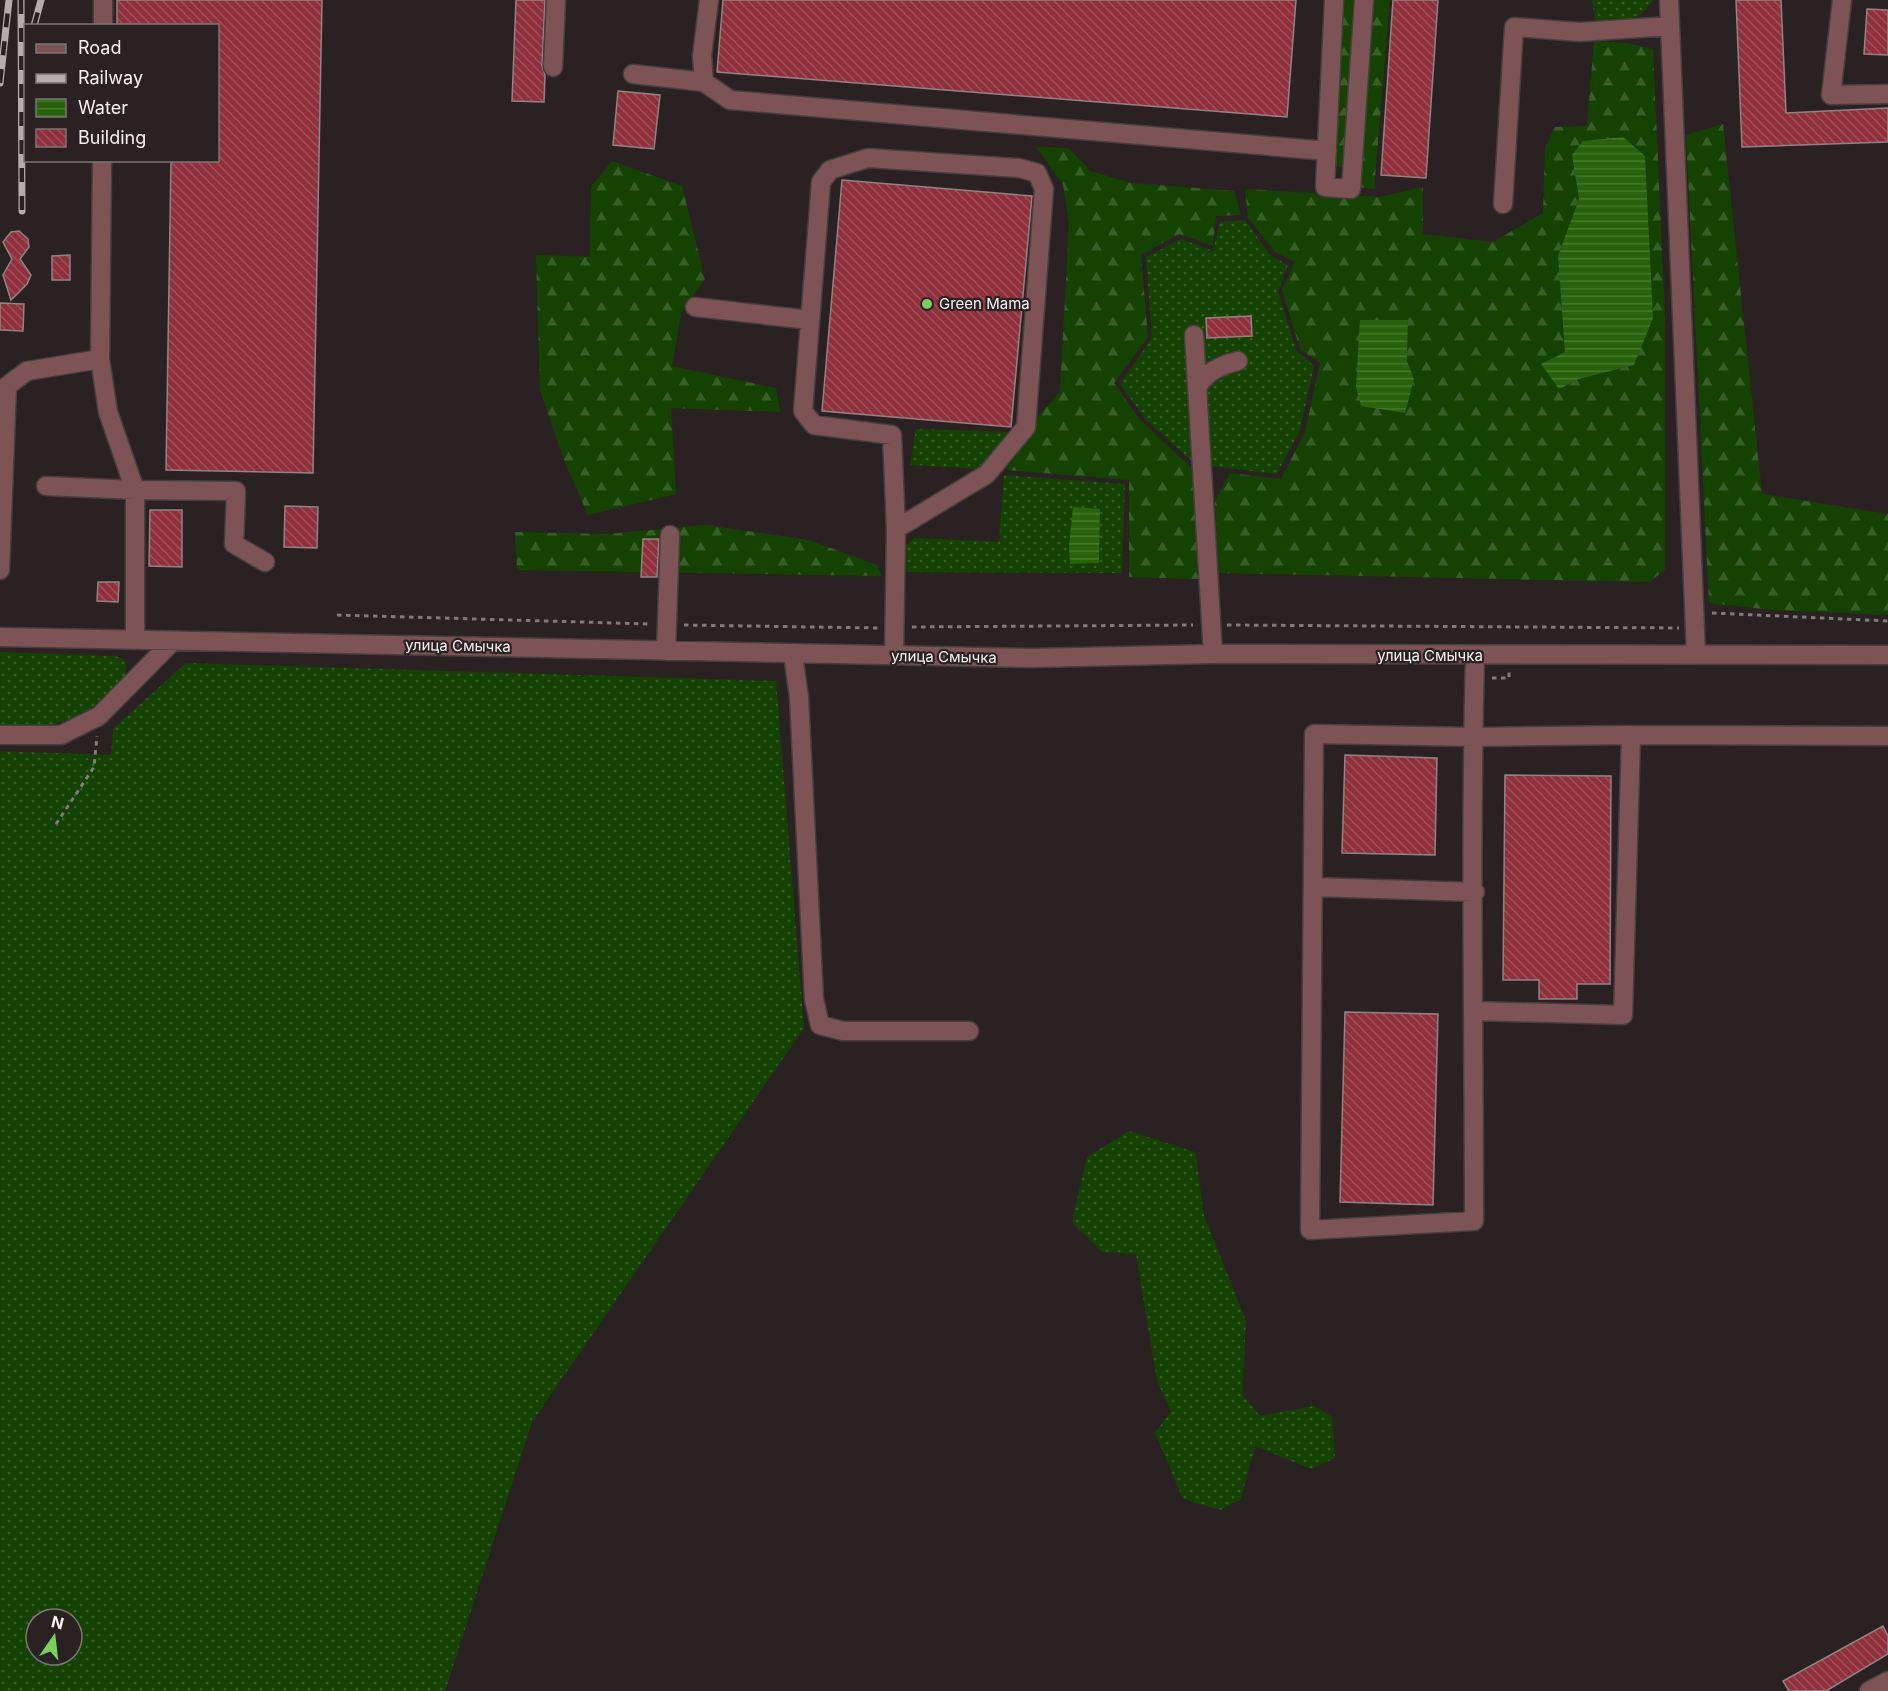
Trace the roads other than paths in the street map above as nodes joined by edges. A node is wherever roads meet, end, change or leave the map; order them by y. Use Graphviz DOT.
graph roads {
  1 [pos="103,0"];
  2 [pos="556,0"];
  3 [pos="709,0"];
  4 [pos="1334,0"];
  5 [pos="1364,0"];
  6 [pos="1669,0"];
  7 [pos="1842,0"];
  8 [pos="103,24"];
  9 [pos="1670,26"];
  10 [pos="553,67"];
  11 [pos="633,74"];
  12 [pos="704,82"];
  13 [pos="1888,94"];
  14 [pos="1327,151"];
  15 [pos="102,162"];
  16 [pos="1503,204"];
  17 [pos="695,307"];
  18 [pos="810,320"];
  19 [pos="1194,335"];
  20 [pos="100,359"];
  21 [pos="1238,361"];
  22 [pos="1197,387"];
  23 [pos="46,486"];
  24 [pos="135,490"];
  25 [pos="896,529"];
  26 [pos="670,535"];
  27 [pos="265,562"];
  28 [pos="0,570"];
  29 [pos="0,637"];
  30 [pos="135,640"];
  31 [pos="173,640"];
  32 [pos="666,651"];
  33 [pos="1213,654"];
  34 [pos="1695,654"];
  35 [pos="793,655"];
  36 [pos="1888,655"];
  37 [pos="894,656"];
  38 [pos="1475,657"];
  39 [pos="0,735"];
  40 [pos="1631,735"];
  41 [pos="1888,736"];
  42 [pos="1475,737"];
  43 [pos="1313,887"];
  44 [pos="1475,892"];
  45 [pos="1474,1011"];
  46 [pos="969,1031"];
  47 [pos="1888,1681"];
  48 [pos="1869,1691"];
  1 -- 8 [label="street"];
  2 -- 10 [label="street"];
  3 -- 12 [label="street"];
  4 -- 14 [label="street"];
  5 -- 14 [label="street"];
  6 -- 9 [label="street"];
  7 -- 13 [label="street"];
  9 -- 16 [label="street"];
  9 -- 34 [label="street"];
  11 -- 12 [label="street"];
  12 -- 14 [label="street"];
  15 -- 20 [label="street"];
  17 -- 18 [label="street"];
  18 -- 25 [label="street"];
  18 -- 25 [label="street"];
  19 -- 22 [label="street"];
  20 -- 24 [label="street"];
  20 -- 28 [label="street"];
  21 -- 22 [label="street"];
  22 -- 33 [label="street"];
  23 -- 24 [label="street"];
  24 -- 27 [label="street"];
  24 -- 30 [label="street"];
  25 -- 37 [label="street"];
  26 -- 32 [label="street"];
  29 -- 30 [label="street, улица Смычка"];
  30 -- 31 [label="street, улица Смычка"];
  31 -- 32 [label="street, улица Смычка"];
  31 -- 39 [label="street"];
  32 -- 35 [label="street, улица Смычка"];
  33 -- 37 [label="street, улица Смычка"];
  33 -- 38 [label="street, улица Смычка"];
  34 -- 36 [label="street, улица Смычка"];
  34 -- 38 [label="street, улица Смычка"];
  35 -- 37 [label="street, улица Смычка"];
  35 -- 46 [label="street"];
  38 -- 42 [label="street"];
  40 -- 41 [label="street"];
  40 -- 42 [label="street"];
  40 -- 45 [label="street"];
  42 -- 43 [label="street"];
  42 -- 44 [label="street"];
  43 -- 44 [label="street"];
  43 -- 45 [label="street"];
  44 -- 45 [label="street"];
  47 -- 48 [label="street"];
}
